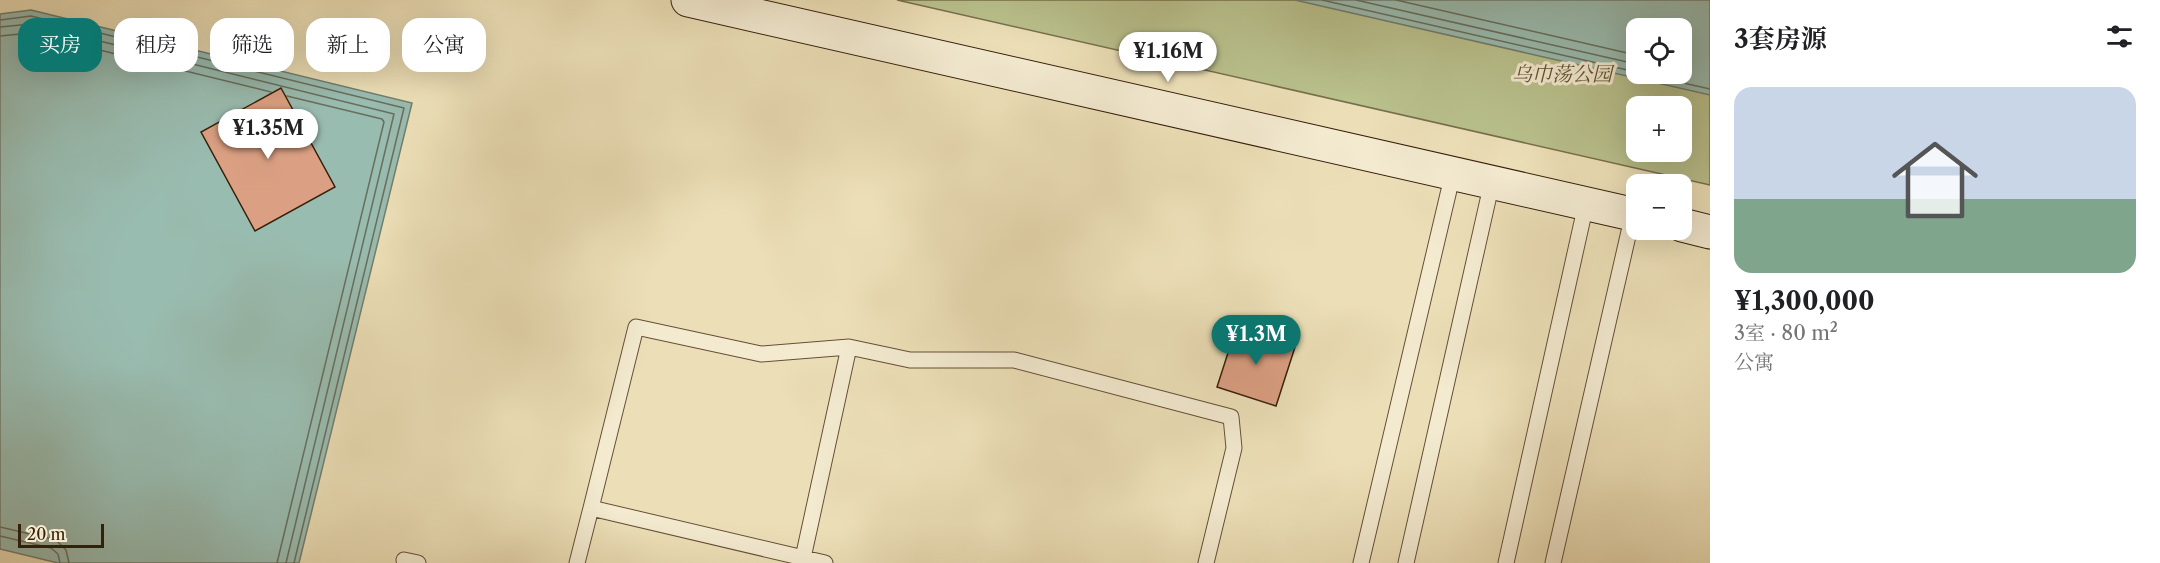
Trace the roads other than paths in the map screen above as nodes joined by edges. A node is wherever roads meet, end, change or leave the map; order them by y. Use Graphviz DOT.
graph roads {
  1 [pos="688,0"];
  2 [pos="1453,173"];
  3 [pos="1492,182"];
  4 [pos="1586,204"];
  5 [pos="1626,213"];
  6 [pos="1692,228"];
  7 [pos="1710,232"];
  8 [pos="1629,240"];
  9 [pos="849,347"];
  10 [pos="591,508"];
  11 [pos="803,558"];
  12 [pos="577,563"];
  13 [pos="825,563"];
  14 [pos="1206,563"];
  15 [pos="1361,563"];
  16 [pos="1406,563"];
  17 [pos="1506,563"];
  18 [pos="1553,563"];
  1 -- 2 [label="main road"];
  2 -- 3 [label="main road"];
  2 -- 15 [label="lane"];
  3 -- 4 [label="main road"];
  3 -- 16 [label="lane"];
  4 -- 5 [label="main road"];
  4 -- 17 [label="lane"];
  6 -- 7 [label="main road"];
  8 -- 18 [label="lane"];
  9 -- 10 [label="lane"];
  9 -- 11 [label="lane"];
  9 -- 14 [label="lane"];
  10 -- 11 [label="lane"];
  10 -- 12 [label="lane"];
  11 -- 13 [label="lane"];
}
